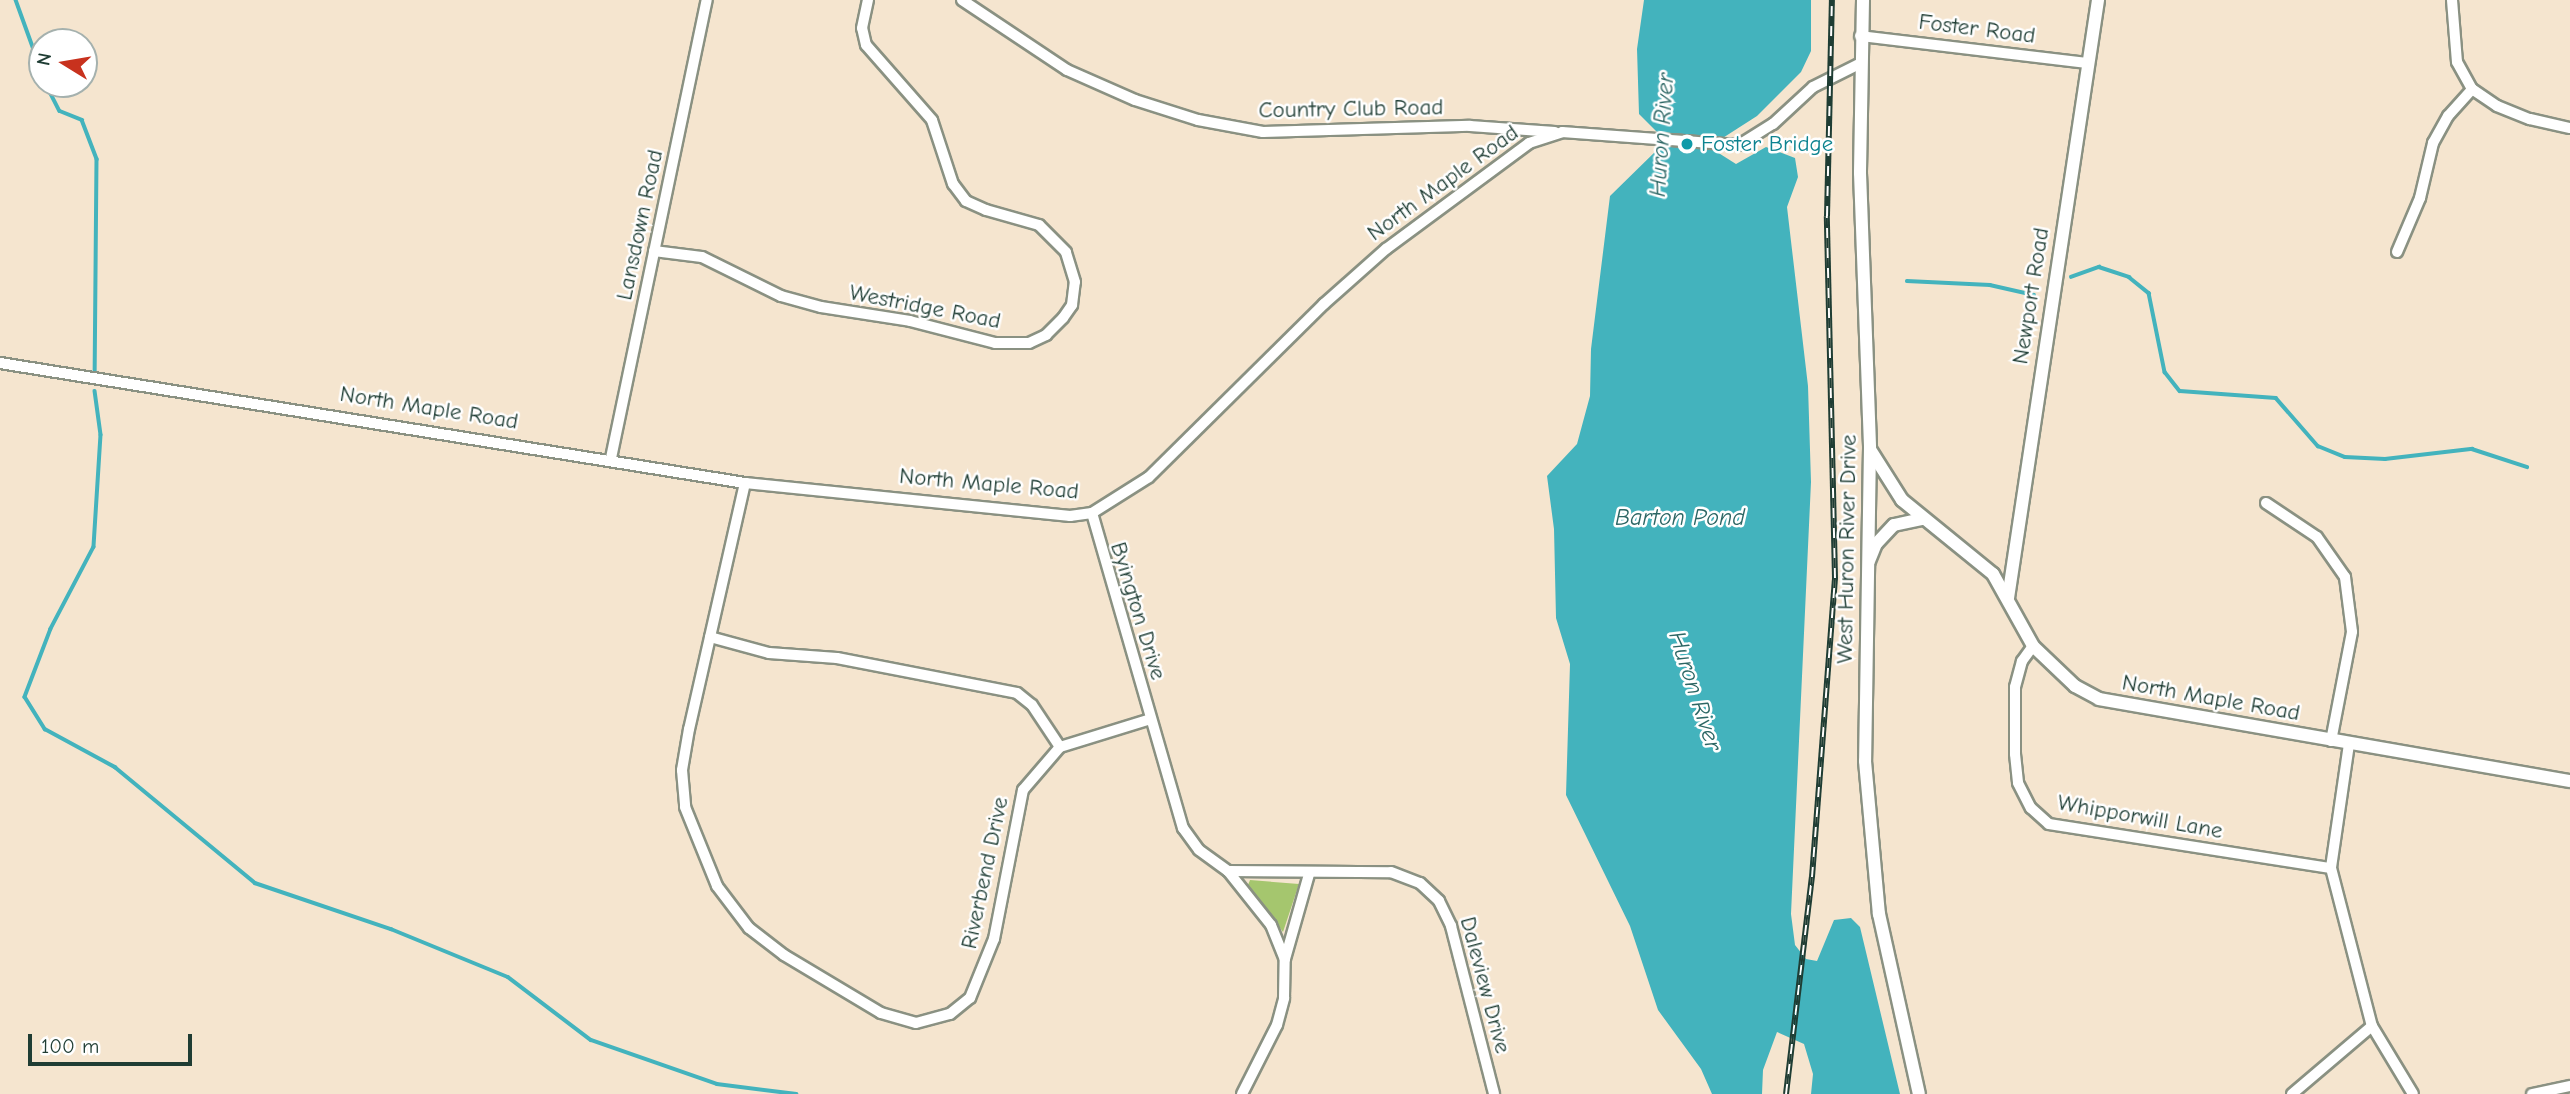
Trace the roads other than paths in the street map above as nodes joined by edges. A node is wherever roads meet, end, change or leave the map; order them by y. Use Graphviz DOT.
graph roads {
  1 [pos="707,0"];
  2 [pos="868,0"];
  3 [pos="962,0"];
  4 [pos="1863,0"];
  5 [pos="2098,0"];
  6 [pos="2452,0"];
  7 [pos="1860,36"];
  8 [pos="2088,63"];
  9 [pos="1859,64"];
  10 [pos="2472,89"];
  11 [pos="2570,128"];
  12 [pos="1562,132"];
  13 [pos="654,251"];
  14 [pos="2397,252"];
  15 [pos="0,363"];
  16 [pos="1870,448"];
  17 [pos="611,458"];
  18 [pos="745,483"];
  19 [pos="2266,503"];
  20 [pos="1092,513"];
  21 [pos="1922,519"];
  22 [pos="1866,568"];
  23 [pos="2008,599"];
  24 [pos="710,636"];
  25 [pos="2033,646"];
  26 [pos="1151,719"];
  27 [pos="2331,741"];
  28 [pos="2349,744"];
  29 [pos="1060,747"];
  30 [pos="2570,781"];
  31 [pos="2331,868"];
  32 [pos="1228,871"];
  33 [pos="1309,874"];
  34 [pos="1285,959"];
  35 [pos="2372,1026"];
  36 [pos="2570,1086"];
  37 [pos="1242,1094"];
  38 [pos="1494,1094"];
  39 [pos="1919,1094"];
  40 [pos="2292,1094"];
  41 [pos="2413,1094"];
  42 [pos="2532,1094"];
  1 -- 13 [label="street, Lansdown Road"];
  2 -- 13 [label="street, Westridge Road"];
  3 -- 12 [label="street, Country Club Road"];
  4 -- 7 [label="street, West Huron River Drive"];
  5 -- 8 [label="street, Newport Road"];
  6 -- 10 [label="street"];
  7 -- 8 [label="street, Foster Road"];
  7 -- 9 [label="street, West Huron River Drive"];
  8 -- 23 [label="street, Newport Road"];
  9 -- 12 [label="street, North Maple Road"];
  9 -- 16 [label="street, West Huron River Drive"];
  10 -- 11 [label="street"];
  10 -- 14 [label="street"];
  12 -- 20 [label="street, North Maple Road"];
  13 -- 17 [label="street, Lansdown Road"];
  15 -- 17 [label="street, North Maple Road"];
  16 -- 21 [label="street, North Maple Road"];
  16 -- 22 [label="street, West Huron River Drive"];
  17 -- 18 [label="street, North Maple Road"];
  18 -- 20 [label="street, North Maple Road"];
  18 -- 24 [label="street, Riverbend Drive"];
  19 -- 27 [label="street"];
  20 -- 26 [label="street, Byington Drive"];
  21 -- 22 [label="street"];
  21 -- 23 [label="street, North Maple Road"];
  22 -- 39 [label="street, West Huron River Drive"];
  23 -- 25 [label="street, North Maple Road"];
  24 -- 29 [label="street"];
  24 -- 29 [label="street, Riverbend Drive"];
  25 -- 27 [label="street, North Maple Road"];
  25 -- 31 [label="street, Whipporwill Lane"];
  26 -- 29 [label="street"];
  26 -- 32 [label="street, Byington Drive"];
  27 -- 28 [label="street, North Maple Road"];
  28 -- 30 [label="street, North Maple Road"];
  28 -- 31 [label="street"];
  31 -- 35 [label="street"];
  32 -- 33 [label="street, Daleview Drive"];
  32 -- 34 [label="street, Byington Drive"];
  33 -- 34 [label="street"];
  33 -- 38 [label="street, Daleview Drive"];
  34 -- 37 [label="street"];
  35 -- 40 [label="street"];
  35 -- 41 [label="street"];
  36 -- 42 [label="street"];
}
